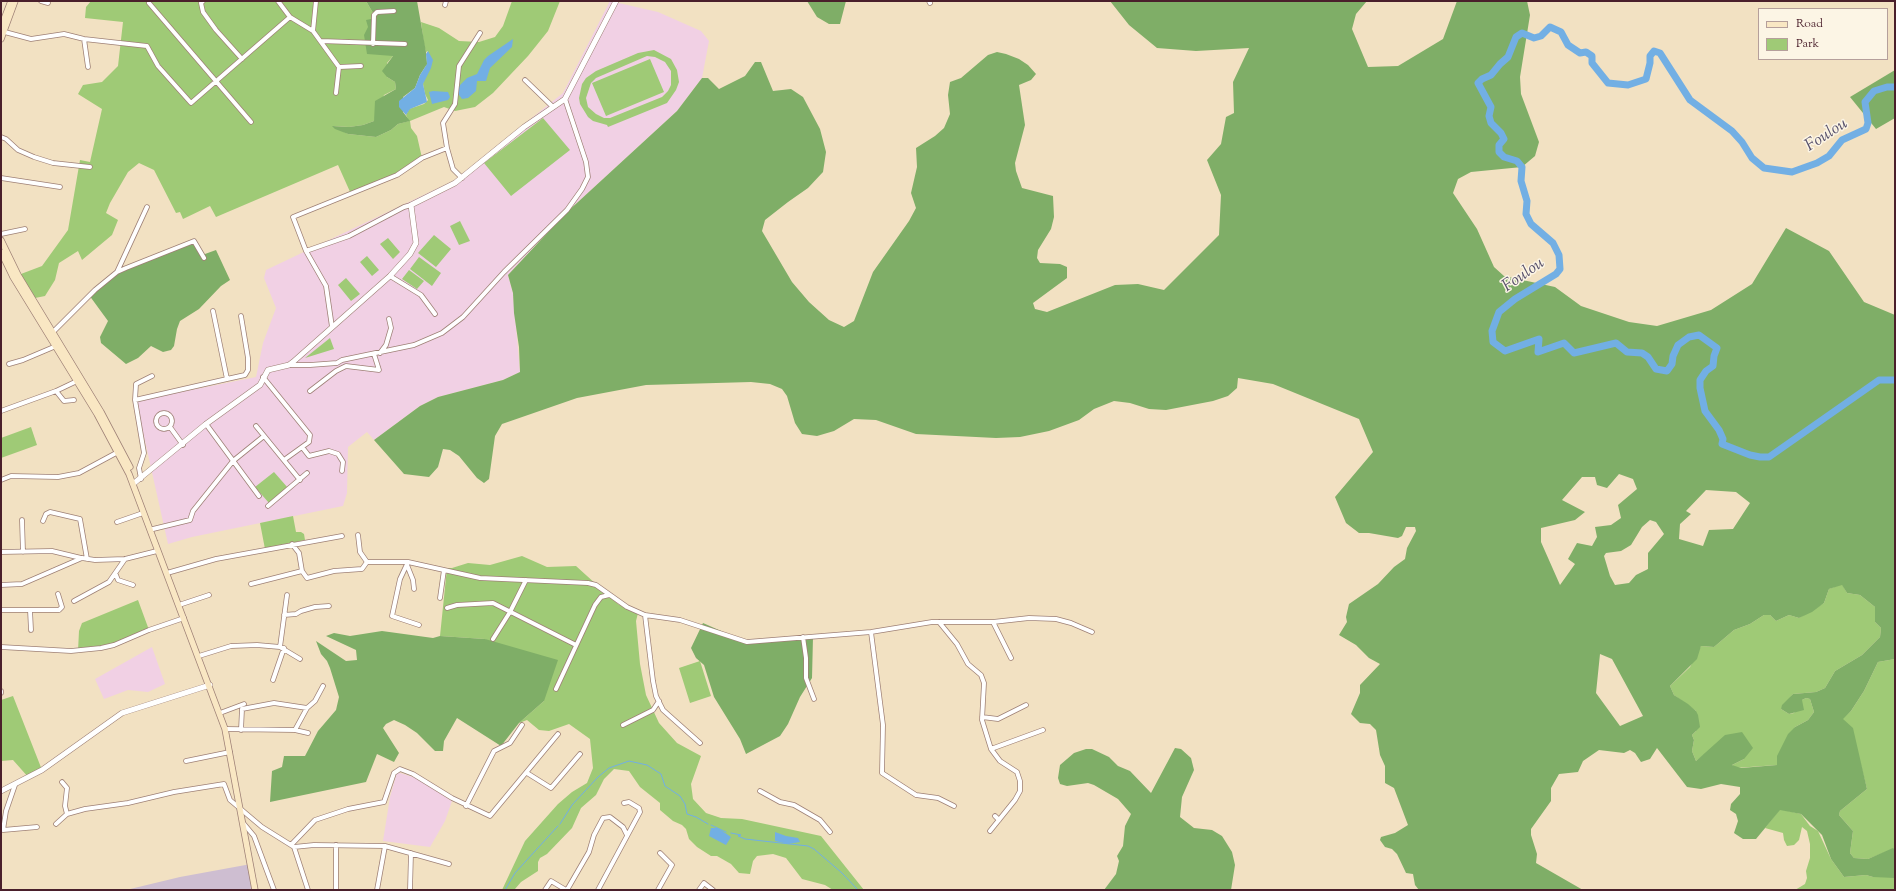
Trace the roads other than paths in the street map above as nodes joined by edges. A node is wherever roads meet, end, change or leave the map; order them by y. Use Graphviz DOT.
graph roads {
  1 [pos="11,1"];
  2 [pos="15,1"];
  3 [pos="41,1"];
  4 [pos="203,1"];
  5 [pos="278,1"];
  6 [pos="316,1"];
  7 [pos="616,1"];
  8 [pos="48,3"];
  9 [pos="149,3"];
  10 [pos="394,11"];
  11 [pos="290,17"];
  12 [pos="2,30"];
  13 [pos="313,31"];
  14 [pos="480,33"];
  15 [pos="1,39"];
  16 [pos="84,39"];
  17 [pos="321,41"];
  18 [pos="373,44"];
  19 [pos="405,44"];
  20 [pos="242,59"];
  21 [pos="361,66"];
  22 [pos="339,67"];
  23 [pos="88,68"];
  24 [pos="525,80"];
  25 [pos="216,81"];
  26 [pos="336,93"];
  27 [pos="564,99"];
  28 [pos="552,107"];
  29 [pos="251,122"];
  30 [pos="1,137"];
  31 [pos="447,148"];
  32 [pos="90,167"];
  33 [pos="1,178"];
  34 [pos="462,178"];
  35 [pos="60,187"];
  36 [pos="411,206"];
  37 [pos="147,207"];
  38 [pos="25,229"];
  39 [pos="1,234"];
  40 [pos="1,240"];
  41 [pos="306,251"];
  42 [pos="1,252"];
  43 [pos="204,258"];
  44 [pos="117,272"];
  45 [pos="390,276"];
  46 [pos="213,311"];
  47 [pos="434,314"];
  48 [pos="241,316"];
  49 [pos="389,319"];
  50 [pos="332,327"];
  51 [pos="53,332"];
  52 [pos="56,346"];
  53 [pos="380,353"];
  54 [pos="374,354"];
  55 [pos="9,364"];
  56 [pos="289,365"];
  57 [pos="152,376"];
  58 [pos="263,377"];
  59 [pos="227,379"];
  60 [pos="77,381"];
  61 [pos="56,391"];
  62 [pos="310,391"];
  63 [pos="74,400"];
  64 [pos="135,400"];
  65 [pos="1,411"];
  66 [pos="206,424"];
  67 [pos="256,426"];
  68 [pos="170,427"];
  69 [pos="264,436"];
  70 [pos="183,445"];
  71 [pos="302,447"];
  72 [pos="118,452"];
  73 [pos="284,460"];
  74 [pos="233,461"];
  75 [pos="342,471"];
  76 [pos="308,473"];
  77 [pos="1,480"];
  78 [pos="300,480"];
  79 [pos="137,482"];
  80 [pos="259,496"];
  81 [pos="268,506"];
  82 [pos="143,513"];
  83 [pos="22,520"];
  84 [pos="43,522"];
  85 [pos="117,522"];
  86 [pos="153,530"];
  87 [pos="358,535"];
  88 [pos="342,536"];
  89 [pos="292,544"];
  90 [pos="158,551"];
  91 [pos="1,552"];
  92 [pos="23,552"];
  93 [pos="82,558"];
  94 [pos="161,558"];
  95 [pos="87,559"];
  96 [pos="125,560"];
  97 [pos="367,562"];
  98 [pos="408,563"];
  99 [pos="444,570"];
  100 [pos="302,571"];
  101 [pos="167,573"];
  102 [pos="116,575"];
  103 [pos="526,580"];
  104 [pos="251,584"];
  105 [pos="1,585"];
  106 [pos="133,585"];
  107 [pos="414,590"];
  108 [pos="58,594"];
  109 [pos="209,595"];
  110 [pos="287,595"];
  111 [pos="609,595"];
  112 [pos="440,598"];
  113 [pos="74,601"];
  114 [pos="179,605"];
  115 [pos="329,606"];
  116 [pos="447,608"];
  117 [pos="1,610"];
  118 [pos="30,610"];
  119 [pos="510,612"];
  120 [pos="284,615"];
  121 [pos="644,615"];
  122 [pos="184,618"];
  123 [pos="939,622"];
  124 [pos="993,622"];
  125 [pos="419,625"];
  126 [pos="30,630"];
  127 [pos="871,632"];
  128 [pos="1092,632"];
  129 [pos="803,638"];
  130 [pos="493,639"];
  131 [pos="576,645"];
  132 [pos="1,647"];
  133 [pos="282,647"];
  134 [pos="199,656"];
  135 [pos="1010,658"];
  136 [pos="300,659"];
  137 [pos="273,680"];
  138 [pos="210,685"];
  139 [pos="323,686"];
  140 [pos="556,689"];
  141 [pos="814,699"];
  142 [pos="659,701"];
  143 [pos="244,704"];
  144 [pos="1026,705"];
  145 [pos="307,708"];
  146 [pos="220,713"];
  147 [pos="982,717"];
  148 [pos="522,725"];
  149 [pos="623,725"];
  150 [pos="225,729"];
  151 [pos="241,730"];
  152 [pos="295,730"];
  153 [pos="1043,730"];
  154 [pos="308,733"];
  155 [pos="558,734"];
  156 [pos="700,743"];
  157 [pos="991,749"];
  158 [pos="230,752"];
  159 [pos="580,754"];
  160 [pos="186,761"];
  161 [pos="526,772"];
  162 [pos="62,782"];
  163 [pos="15,785"];
  164 [pos="1,791"];
  165 [pos="760,791"];
  166 [pos="624,803"];
  167 [pos="466,806"];
  168 [pos="954,806"];
  169 [pos="241,808"];
  170 [pos="67,814"];
  171 [pos="995,816"];
  172 [pos="1000,820"];
  173 [pos="56,824"];
  174 [pos="244,824"];
  175 [pos="987,826"];
  176 [pos="37,827"];
  177 [pos="2,830"];
  178 [pos="830,832"];
  179 [pos="627,835"];
  180 [pos="336,845"];
  181 [pos="292,846"];
  182 [pos="385,846"];
  183 [pos="411,853"];
  184 [pos="660,853"];
  185 [pos="449,864"];
  186 [pos="255,890"];
  187 [pos="274,890"];
  188 [pos="308,890"];
  189 [pos="336,890"];
  190 [pos="377,890"];
  191 [pos="410,890"];
  192 [pos="545,890"];
  193 [pos="566,890"];
  194 [pos="598,890"];
  195 [pos="658,890"];
  196 [pos="700,890"];
  197 [pos="713,890"];
  1 -- 12 [label="main road"];
  2 -- 12 [label="main road"];
  3 -- 8 [label="street"];
  4 -- 20 [label="street"];
  5 -- 11 [label="street"];
  6 -- 13 [label="street"];
  7 -- 27 [label="street"];
  9 -- 25 [label="street"];
  10 -- 18 [label="street"];
  11 -- 13 [label="street"];
  11 -- 20 [label="street"];
  12 -- 15 [label="main road"];
  12 -- 16 [label="street"];
  13 -- 17 [label="street"];
  14 -- 31 [label="street"];
  16 -- 23 [label="street"];
  16 -- 25 [label="street"];
  17 -- 18 [label="street"];
  17 -- 22 [label="street"];
  18 -- 19 [label="street"];
  20 -- 25 [label="street"];
  21 -- 22 [label="street"];
  22 -- 26 [label="street"];
  24 -- 28 [label="street"];
  25 -- 29 [label="street"];
  27 -- 28 [label="street"];
  27 -- 53 [label="street"];
  28 -- 34 [label="street"];
  30 -- 32 [label="street"];
  31 -- 34 [label="street"];
  31 -- 41 [label="street"];
  33 -- 35 [label="street"];
  34 -- 36 [label="street"];
  36 -- 41 [label="street"];
  36 -- 45 [label="street"];
  37 -- 44 [label="street"];
  38 -- 39 [label="street"];
  40 -- 51 [label="main road"];
  41 -- 50 [label="street"];
  42 -- 52 [label="main road"];
  43 -- 44 [label="street"];
  44 -- 51 [label="street"];
  45 -- 47 [label="street"];
  45 -- 50 [label="street"];
  46 -- 59 [label="street"];
  48 -- 59 [label="street"];
  49 -- 53 [label="street"];
  50 -- 56 [label="street"];
  51 -- 79 [label="main road"];
  52 -- 55 [label="street"];
  52 -- 60 [label="main road"];
  53 -- 54 [label="street"];
  54 -- 56 [label="street"];
  54 -- 62 [label="street"];
  56 -- 58 [label="street"];
  57 -- 64 [label="street"];
  58 -- 66 [label="street"];
  58 -- 71 [label="street"];
  59 -- 64 [label="street"];
  60 -- 61 [label="street"];
  60 -- 72 [label="main road"];
  61 -- 63 [label="street"];
  61 -- 65 [label="street"];
  64 -- 79 [label="street"];
  66 -- 70 [label="street"];
  66 -- 74 [label="street"];
  67 -- 69 [label="street"];
  68 -- 68 [label="street"];
  68 -- 70 [label="street"];
  69 -- 73 [label="street"];
  69 -- 74 [label="street"];
  70 -- 79 [label="street"];
  71 -- 73 [label="street"];
  71 -- 75 [label="street"];
  72 -- 77 [label="street"];
  72 -- 79 [label="main road"];
  73 -- 78 [label="street"];
  74 -- 80 [label="street"];
  74 -- 86 [label="street"];
  76 -- 78 [label="street"];
  78 -- 81 [label="street"];
  79 -- 82 [label="main road"];
  79 -- 86 [label="main road"];
  82 -- 85 [label="street"];
  82 -- 90 [label="main road"];
  83 -- 92 [label="street"];
  84 -- 95 [label="street"];
  86 -- 94 [label="main road"];
  87 -- 97 [label="street"];
  88 -- 89 [label="street"];
  89 -- 100 [label="street"];
  89 -- 101 [label="street"];
  90 -- 94 [label="main road"];
  90 -- 96 [label="street"];
  91 -- 92 [label="street"];
  92 -- 93 [label="street"];
  93 -- 95 [label="street"];
  93 -- 105 [label="street"];
  94 -- 101 [label="main road"];
  95 -- 96 [label="street"];
  96 -- 102 [label="street"];
  97 -- 98 [label="street"];
  97 -- 100 [label="street"];
  98 -- 99 [label="street"];
  98 -- 107 [label="street"];
  98 -- 125 [label="street"];
  99 -- 103 [label="street"];
  99 -- 112 [label="street"];
  100 -- 104 [label="street"];
  101 -- 114 [label="main road"];
  102 -- 106 [label="street"];
  102 -- 113 [label="street"];
  103 -- 111 [label="street"];
  103 -- 119 [label="street"];
  108 -- 118 [label="street"];
  109 -- 114 [label="street"];
  110 -- 120 [label="street"];
  111 -- 121 [label="street"];
  111 -- 131 [label="street"];
  114 -- 122 [label="main road"];
  115 -- 120 [label="street"];
  116 -- 119 [label="street"];
  117 -- 118 [label="street"];
  118 -- 126 [label="street"];
  119 -- 130 [label="street"];
  119 -- 131 [label="street"];
  120 -- 133 [label="street"];
  121 -- 129 [label="street"];
  121 -- 142 [label="street"];
  122 -- 132 [label="street"];
  122 -- 134 [label="main road"];
  123 -- 124 [label="street"];
  123 -- 127 [label="street"];
  123 -- 147 [label="street"];
  124 -- 128 [label="street"];
  124 -- 135 [label="street"];
  127 -- 129 [label="street"];
  127 -- 168 [label="street"];
  129 -- 141 [label="street"];
  131 -- 140 [label="street"];
  133 -- 134 [label="street"];
  133 -- 136 [label="street"];
  133 -- 137 [label="street"];
  134 -- 138 [label="main road"];
  138 -- 146 [label="main road"];
  138 -- 163 [label="street"];
  139 -- 145 [label="street"];
  142 -- 149 [label="street"];
  142 -- 156 [label="street"];
  143 -- 146 [label="street"];
  144 -- 147 [label="street"];
  145 -- 151 [label="street"];
  145 -- 152 [label="street"];
  146 -- 150 [label="main road"];
  147 -- 157 [label="street"];
  148 -- 167 [label="street"];
  150 -- 151 [label="street"];
  150 -- 158 [label="main road"];
  151 -- 152 [label="street"];
  152 -- 154 [label="street"];
  153 -- 157 [label="street"];
  155 -- 161 [label="street"];
  157 -- 172 [label="street"];
  158 -- 160 [label="street"];
  158 -- 169 [label="main road"];
  159 -- 161 [label="street"];
  161 -- 167 [label="street"];
  162 -- 170 [label="street"];
  163 -- 164 [label="street"];
  163 -- 177 [label="street"];
  165 -- 178 [label="street"];
  166 -- 179 [label="street"];
  167 -- 181 [label="street"];
  169 -- 170 [label="street"];
  169 -- 174 [label="main road"];
  169 -- 181 [label="street"];
  170 -- 173 [label="street"];
  171 -- 172 [label="street"];
  172 -- 175 [label="street"];
  174 -- 186 [label="main road"];
  174 -- 187 [label="street"];
  176 -- 177 [label="street"];
  179 -- 193 [label="street"];
  179 -- 194 [label="street"];
  180 -- 181 [label="street"];
  180 -- 182 [label="street"];
  180 -- 189 [label="street"];
  181 -- 188 [label="street"];
  182 -- 183 [label="street"];
  182 -- 190 [label="street"];
  183 -- 185 [label="street"];
  183 -- 191 [label="street"];
  184 -- 195 [label="street"];
  192 -- 193 [label="street"];
  196 -- 197 [label="street"];
}
